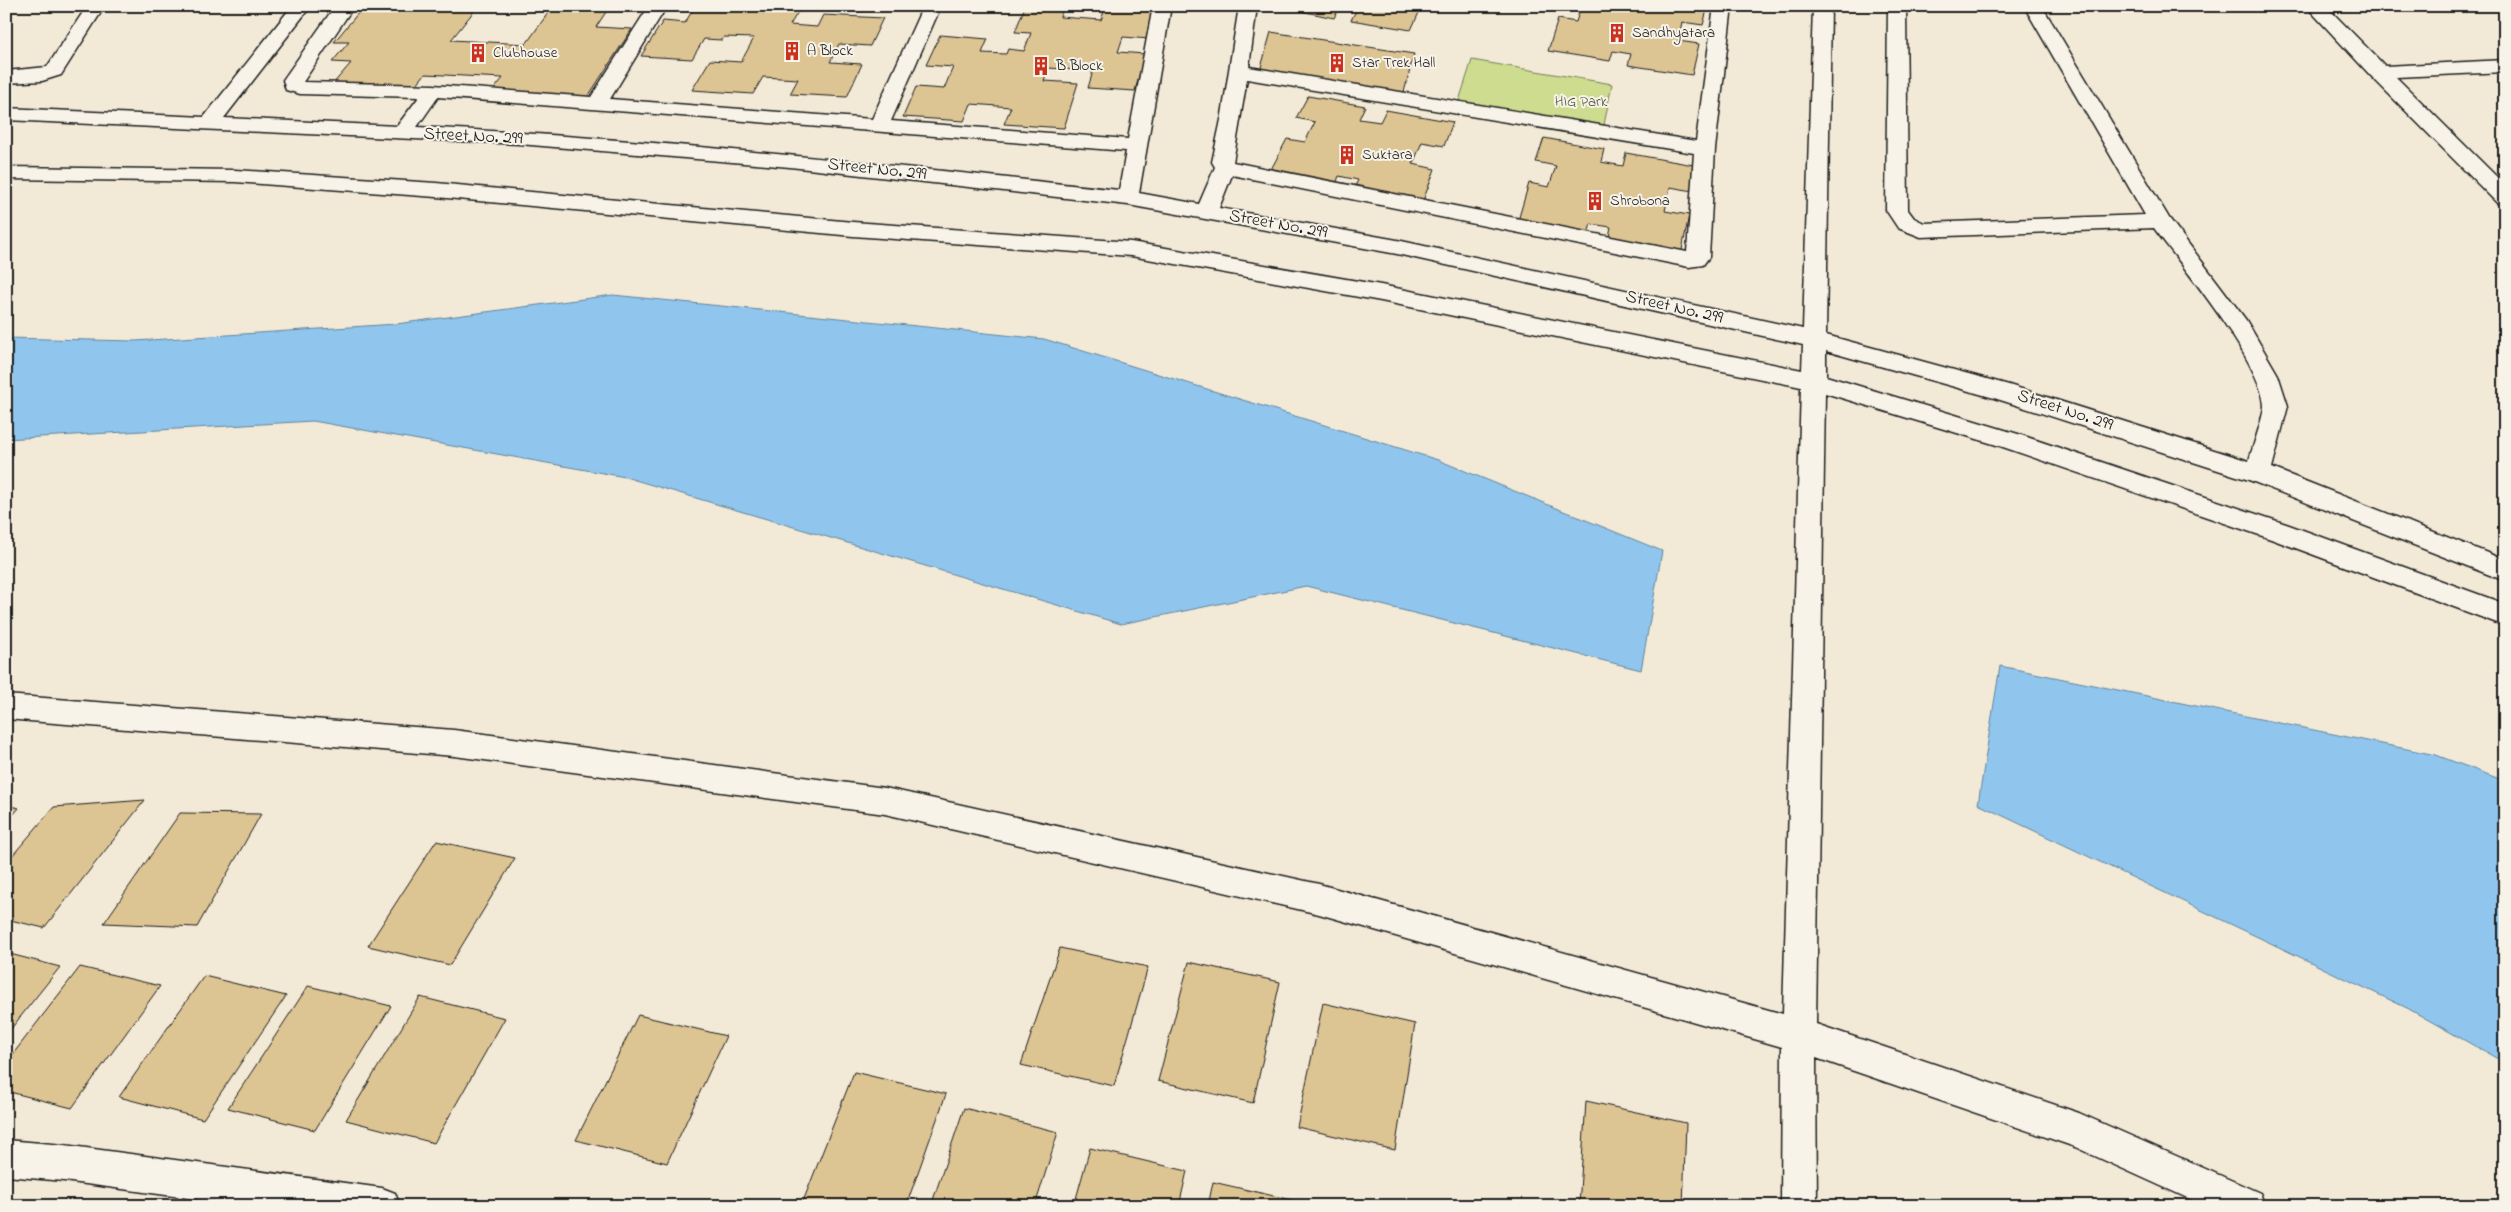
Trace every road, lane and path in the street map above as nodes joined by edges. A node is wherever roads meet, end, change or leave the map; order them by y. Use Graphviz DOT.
graph roads {
  1 [pos="96,6"];
  2 [pos="302,6"];
  3 [pos="346,6"];
  4 [pos="658,6"];
  5 [pos="932,6"];
  6 [pos="1162,6"];
  7 [pos="1248,6"];
  8 [pos="1723,6"];
  9 [pos="1822,6"];
  10 [pos="1897,6"];
  11 [pos="2034,6"];
  12 [pos="2315,6"];
  13 [pos="2505,66"];
  14 [pos="1237,71"];
  15 [pos="2378,72"];
  16 [pos="6,77"];
  17 [pos="433,91"];
  18 [pos="597,104"];
  19 [pos="6,114"];
  20 [pos="208,124"];
  21 [pos="879,126"];
  22 [pos="402,133"];
  23 [pos="1136,146"];
  24 [pos="1705,149"];
  25 [pos="1225,167"];
  26 [pos="6,173"];
  27 [pos="1128,198"];
  28 [pos="2505,198"];
  29 [pos="1207,212"];
  30 [pos="2160,221"];
  31 [pos="1816,340"];
  32 [pos="1814,382"];
  33 [pos="2258,473"];
  34 [pos="2505,571"];
  35 [pos="2505,615"];
  36 [pos="6,707"];
  37 [pos="1799,1035"];
  38 [pos="6,1158"];
  39 [pos="382,1206"];
  40 [pos="1800,1206"];
  41 [pos="2247,1206"];
  1 -- 16 [label="street"];
  2 -- 20 [label="street"];
  3 -- 17 [label="street"];
  4 -- 18 [label="street"];
  5 -- 21 [label="street"];
  6 -- 23 [label="street"];
  7 -- 14 [label="street"];
  8 -- 24 [label="street"];
  9 -- 31 [label="street"];
  10 -- 30 [label="street"];
  11 -- 30 [label="street"];
  12 -- 15 [label="street"];
  13 -- 15 [label="street"];
  14 -- 24 [label="street"];
  14 -- 25 [label="street"];
  15 -- 28 [label="street"];
  17 -- 18 [label="street"];
  17 -- 22 [label="street"];
  18 -- 21 [label="street"];
  19 -- 20 [label="street, Street No. 299"];
  20 -- 22 [label="street, Street No. 299"];
  21 -- 23 [label="street"];
  22 -- 27 [label="street, Street No. 299"];
  23 -- 27 [label="street"];
  24 -- 25 [label="street"];
  25 -- 29 [label="street"];
  26 -- 32 [label="street"];
  27 -- 29 [label="street, Street No. 299"];
  29 -- 31 [label="street, Street No. 299"];
  30 -- 33 [label="street"];
  31 -- 32 [label="street"];
  31 -- 33 [label="street, Street No. 299"];
  32 -- 35 [label="street"];
  32 -- 37 [label="street"];
  33 -- 34 [label="street, Street No. 299"];
  36 -- 37 [label="street"];
  37 -- 40 [label="street"];
  37 -- 41 [label="street"];
  38 -- 39 [label="street"];
}
